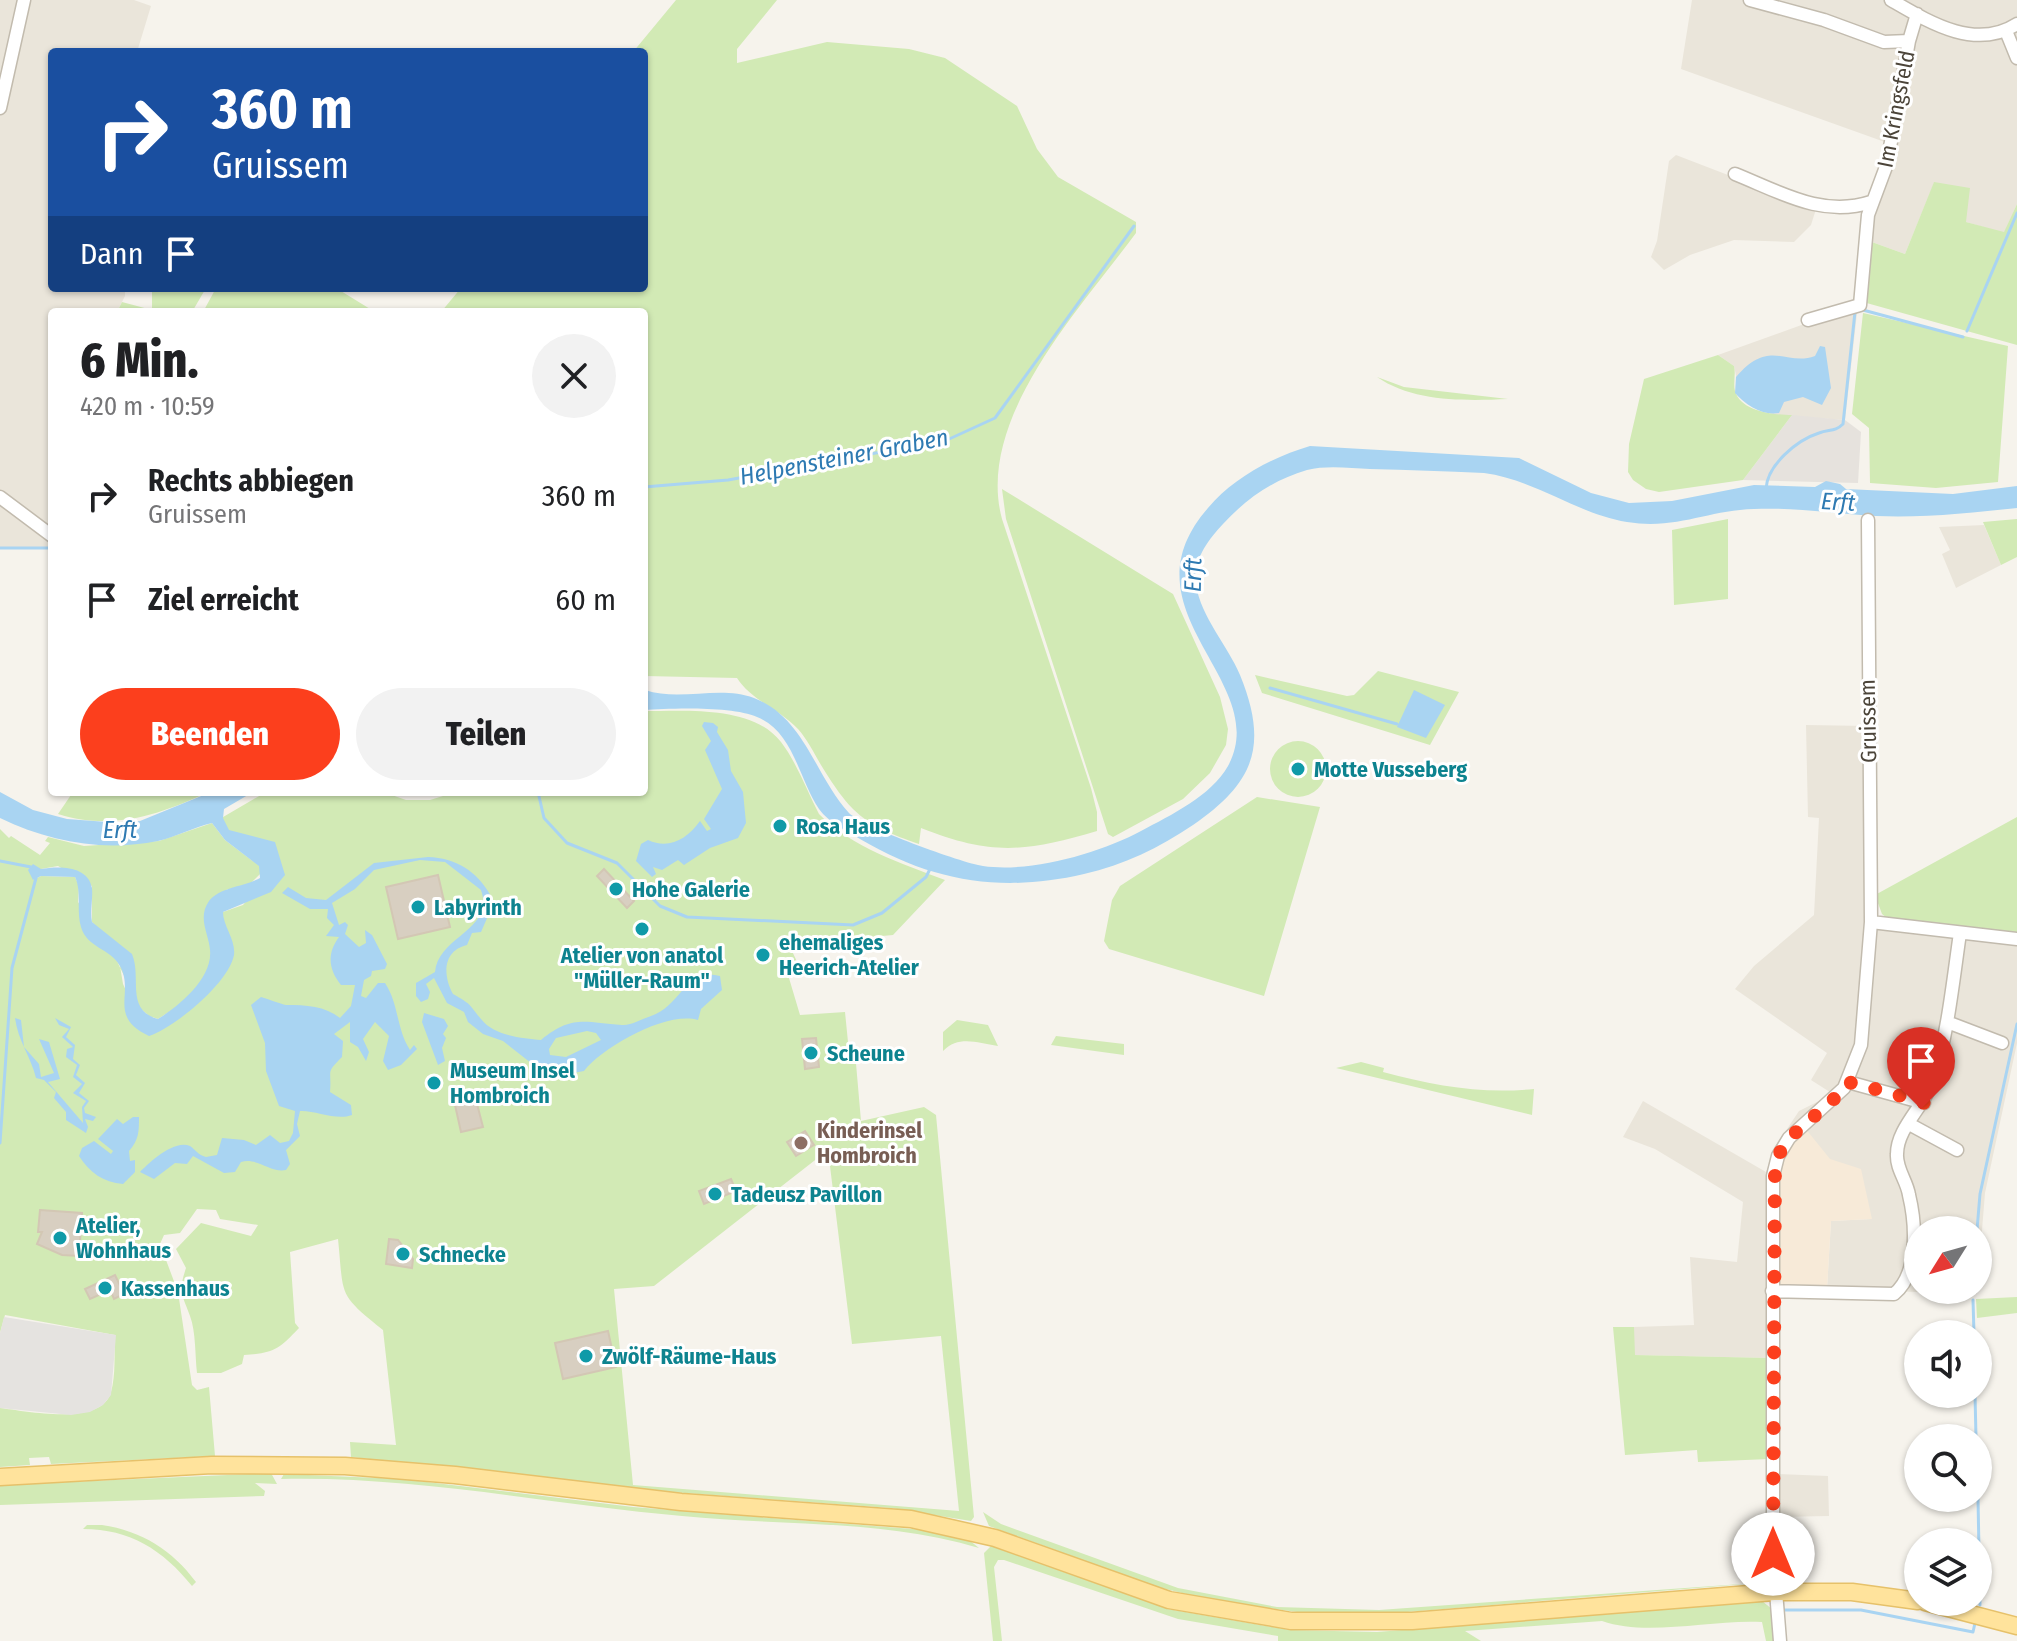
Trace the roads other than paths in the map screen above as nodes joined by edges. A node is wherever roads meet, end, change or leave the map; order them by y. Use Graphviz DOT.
graph roads {
  1 [pos="24,0"];
  2 [pos="1750,0"];
  3 [pos="1891,0"];
  4 [pos="1917,14"];
  5 [pos="2012,28"];
  6 [pos="1909,41"];
  7 [pos="2017,58"];
  8 [pos="1,104"];
  9 [pos="1735,174"];
  10 [pos="1871,202"];
  11 [pos="1808,320"];
  12 [pos="0,497"];
  13 [pos="1868,520"];
  14 [pos="48,533"];
  15 [pos="1871,922"];
  16 [pos="1960,933"];
  17 [pos="2017,939"];
  18 [pos="1947,1022"];
  19 [pos="2002,1043"];
  20 [pos="1848,1082"];
  21 [pos="1924,1103"];
  22 [pos="1909,1124"];
  23 [pos="1957,1150"];
  24 [pos="1772,1291"];
  25 [pos="0,1477"];
  26 [pos="1774,1592"];
  27 [pos="1904,1599"];
  28 [pos="1979,1616"];
  29 [pos="2017,1626"];
  30 [pos="1780,1641"];
  1 -- 8 [label="street"];
  2 -- 6 [label="street"];
  3 -- 4 [label="street"];
  4 -- 5 [label="street"];
  4 -- 6 [label="street, Im Kringsfeld"];
  5 -- 7 [label="street"];
  6 -- 10 [label="street, Im Kringsfeld"];
  9 -- 10 [label="street"];
  10 -- 11 [label="street, Im Kringsfeld"];
  12 -- 14 [label="street"];
  13 -- 15 [label="street, Gruissem"];
  15 -- 16 [label="street"];
  15 -- 20 [label="street, Gruissem"];
  16 -- 17 [label="street"];
  16 -- 18 [label="street"];
  18 -- 19 [label="street"];
  18 -- 21 [label="street"];
  20 -- 21 [label="street"];
  20 -- 24 [label="street, Gruissem"];
  21 -- 22 [label="street"];
  22 -- 23 [label="street"];
  22 -- 24 [label="street"];
  24 -- 26 [label="street, Gruissem"];
  25 -- 26 [label="main road"];
  26 -- 27 [label="main road"];
  26 -- 30 [label="street, Gruissem"];
  28 -- 29 [label="main road"];
}
